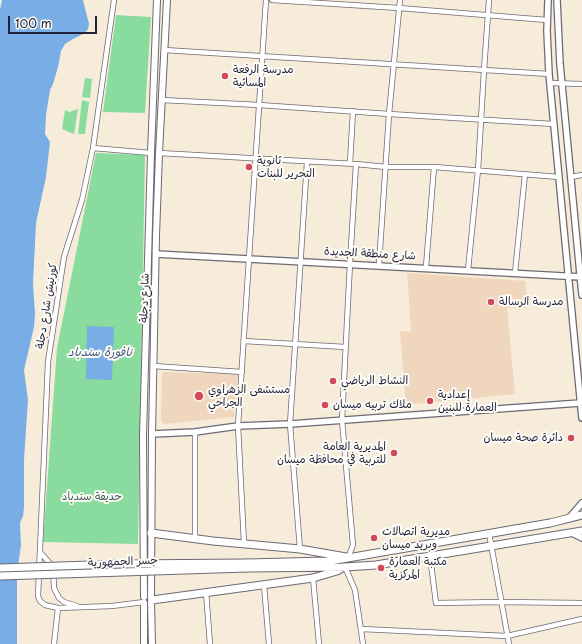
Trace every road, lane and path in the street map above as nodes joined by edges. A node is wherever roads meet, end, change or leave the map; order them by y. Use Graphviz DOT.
graph roads {
  1 [pos="114,0"];
  2 [pos="157,0"];
  3 [pos="167,0"];
  4 [pos="266,0"];
  5 [pos="272,0"];
  6 [pos="400,0"];
  7 [pos="489,0"];
  8 [pos="548,0"];
  9 [pos="557,0"];
  10 [pos="399,8"];
  11 [pos="489,15"];
  12 [pos="547,20"];
  13 [pos="164,50"];
  14 [pos="262,55"];
  15 [pos="394,64"];
  16 [pos="484,70"];
  17 [pos="549,74"];
  18 [pos="550,83"];
  19 [pos="562,83"];
  20 [pos="582,84"];
  21 [pos="162,100"];
  22 [pos="259,105"];
  23 [pos="353,111"];
  24 [pos="389,114"];
  25 [pos="481,120"];
  26 [pos="554,124"];
  27 [pos="93,148"];
  28 [pos="151,153"];
  29 [pos="159,153"];
  30 [pos="256,158"];
  31 [pos="307,162"];
  32 [pos="350,163"];
  33 [pos="356,164"];
  34 [pos="386,166"];
  35 [pos="434,167"];
  36 [pos="478,170"];
  37 [pos="525,174"];
  38 [pos="582,175"];
  39 [pos="559,177"];
  40 [pos="571,177"];
  41 [pos="156,254"];
  42 [pos="250,258"];
  43 [pos="301,261"];
  44 [pos="350,263"];
  45 [pos="379,265"];
  46 [pos="426,267"];
  47 [pos="468,270"];
  48 [pos="515,273"];
  49 [pos="568,277"];
  50 [pos="581,277"];
  51 [pos="582,295"];
  52 [pos="244,341"];
  53 [pos="295,343"];
  54 [pos="345,347"];
  55 [pos="153,366"];
  56 [pos="242,372"];
  57 [pos="580,403"];
  58 [pos="582,418"];
  59 [pos="342,420"];
  60 [pos="290,424"];
  61 [pos="238,426"];
  62 [pos="195,432"];
  63 [pos="152,434"];
  64 [pos="143,436"];
  65 [pos="582,503"];
  66 [pos="582,515"];
  67 [pos="582,519"];
  68 [pos="566,520"];
  69 [pos="582,531"];
  70 [pos="570,532"];
  71 [pos="151,533"];
  72 [pos="489,533"];
  73 [pos="582,538"];
  74 [pos="195,539"];
  75 [pos="244,543"];
  76 [pos="492,545"];
  77 [pos="300,549"];
  78 [pos="40,552"];
  79 [pos="430,556"];
  80 [pos="348,558"];
  81 [pos="247,566"];
  82 [pos="345,567"];
  83 [pos="0,568"];
  84 [pos="292,568"];
  85 [pos="0,576"];
  86 [pos="313,578"];
  87 [pos="289,582"];
  88 [pos="264,585"];
  89 [pos="206,592"];
  90 [pos="148,600"];
  91 [pos="501,602"];
  92 [pos="582,604"];
  93 [pos="81,607"];
  94 [pos="58,608"];
  95 [pos="582,618"];
  96 [pos="362,629"];
  97 [pos="507,636"];
  98 [pos="54,644"];
  99 [pos="144,644"];
  100 [pos="152,644"];
  101 [pos="210,644"];
  102 [pos="269,644"];
  103 [pos="319,644"];
  104 [pos="363,644"];
  105 [pos="509,644"];
  1 -- 27 [label="street, كورنيش شارع دجلة"];
  2 -- 28 [label="main road, شارع دجلة"];
  3 -- 13 [label="main road, شارع دجلة"];
  4 -- 14 [label="street"];
  5 -- 10 [label="street"];
  6 -- 10 [label="street"];
  7 -- 11 [label="street"];
  8 -- 12 [label="street"];
  9 -- 19 [label="street"];
  10 -- 11 [label="street"];
  10 -- 15 [label="street"];
  11 -- 12 [label="street"];
  11 -- 16 [label="street"];
  12 -- 17 [label="street"];
  13 -- 14 [label="street"];
  13 -- 21 [label="main road, شارع دجلة"];
  14 -- 15 [label="street"];
  14 -- 22 [label="street"];
  15 -- 16 [label="street"];
  15 -- 24 [label="street"];
  16 -- 17 [label="street"];
  16 -- 25 [label="street"];
  17 -- 18 [label="street"];
  18 -- 19 [label="street"];
  18 -- 26 [label="street"];
  19 -- 20 [label="street"];
  19 -- 40 [label="street"];
  21 -- 22 [label="street"];
  21 -- 29 [label="main road, شارع دجلة"];
  22 -- 23 [label="street"];
  22 -- 30 [label="street"];
  23 -- 24 [label="street"];
  23 -- 32 [label="street"];
  24 -- 25 [label="street"];
  24 -- 34 [label="street"];
  25 -- 26 [label="street"];
  25 -- 36 [label="street"];
  26 -- 39 [label="street"];
  27 -- 28 [label="street"];
  27 -- 78 [label="street, كورنيش شارع دجلة"];
  28 -- 64 [label="main road, شارع دجلة"];
  29 -- 30 [label="street"];
  29 -- 41 [label="main road, شارع دجلة"];
  30 -- 31 [label="street"];
  30 -- 42 [label="street"];
  31 -- 32 [label="street"];
  31 -- 43 [label="street"];
  32 -- 33 [label="street"];
  33 -- 34 [label="street"];
  33 -- 44 [label="street"];
  34 -- 35 [label="street"];
  34 -- 45 [label="street"];
  35 -- 36 [label="street"];
  35 -- 46 [label="street"];
  36 -- 37 [label="street"];
  36 -- 47 [label="street"];
  37 -- 39 [label="street"];
  37 -- 48 [label="street"];
  38 -- 40 [label="street"];
  39 -- 49 [label="street"];
  40 -- 50 [label="street"];
  41 -- 42 [label="street, شارع منطقة الجديدة"];
  41 -- 55 [label="main road, شارع دجلة"];
  42 -- 43 [label="street, شارع منطقة الجديدة"];
  42 -- 52 [label="street"];
  43 -- 44 [label="street, شارع منطقة الجديدة"];
  43 -- 53 [label="street"];
  44 -- 45 [label="street, شارع منطقة الجديدة"];
  44 -- 54 [label="street"];
  45 -- 46 [label="street, شارع منطقة الجديدة"];
  46 -- 47 [label="street, شارع منطقة الجديدة"];
  47 -- 48 [label="street, شارع منطقة الجديدة"];
  48 -- 49 [label="street, شارع منطقة الجديدة"];
  49 -- 50 [label="street, شارع منطقة الجديدة"];
  49 -- 57 [label="street"];
  50 -- 51 [label="street"];
  52 -- 53 [label="street"];
  52 -- 56 [label="street"];
  53 -- 54 [label="street"];
  53 -- 60 [label="street"];
  54 -- 59 [label="street"];
  55 -- 56 [label="street"];
  55 -- 63 [label="main road, شارع دجلة"];
  56 -- 61 [label="street"];
  57 -- 58 [label="street"];
  57 -- 59 [label="street"];
  59 -- 60 [label="street"];
  59 -- 80 [label="street"];
  60 -- 61 [label="street"];
  60 -- 77 [label="street"];
  61 -- 62 [label="street"];
  61 -- 75 [label="street"];
  62 -- 63 [label="street"];
  62 -- 74 [label="street"];
  63 -- 64 [label="main road"];
  63 -- 71 [label="main road, شارع دجلة"];
  64 -- 90 [label="main road, شارع دجلة"];
  65 -- 68 [label="street"];
  66 -- 68 [label="main road"];
  67 -- 68 [label="main road"];
  68 -- 72 [label="main road"];
  69 -- 70 [label="main road"];
  70 -- 73 [label="street"];
  70 -- 76 [label="main road"];
  71 -- 74 [label="main road"];
  71 -- 90 [label="main road, شارع دجلة"];
  72 -- 76 [label="street"];
  72 -- 80 [label="main road"];
  74 -- 75 [label="main road"];
  75 -- 77 [label="main road"];
  76 -- 79 [label="main road"];
  76 -- 91 [label="street"];
  77 -- 80 [label="main road"];
  78 -- 93 [label="street"];
  78 -- 94 [label="street, كورنيش شارع دجلة"];
  79 -- 82 [label="main road"];
  79 -- 91 [label="street"];
  80 -- 81 [label="main road"];
  81 -- 83 [label="main road, جسر الجمهورية, bridge"];
  81 -- 84 [label="main road"];
  81 -- 85 [label="main road, جسر الجمهورية, bridge"];
  82 -- 84 [label="main road"];
  82 -- 86 [label="main road"];
  82 -- 96 [label="street"];
  84 -- 87 [label="main road"];
  86 -- 87 [label="main road"];
  86 -- 103 [label="street"];
  87 -- 88 [label="main road"];
  88 -- 89 [label="main road"];
  88 -- 102 [label="street"];
  89 -- 90 [label="main road"];
  89 -- 101 [label="street"];
  90 -- 93 [label="street"];
  90 -- 99 [label="main road"];
  90 -- 100 [label="main road"];
  91 -- 92 [label="street"];
  91 -- 97 [label="street"];
  93 -- 94 [label="street"];
  94 -- 98 [label="street"];
  95 -- 97 [label="street"];
  96 -- 97 [label="street"];
  96 -- 104 [label="street"];
  97 -- 105 [label="street"];
}
